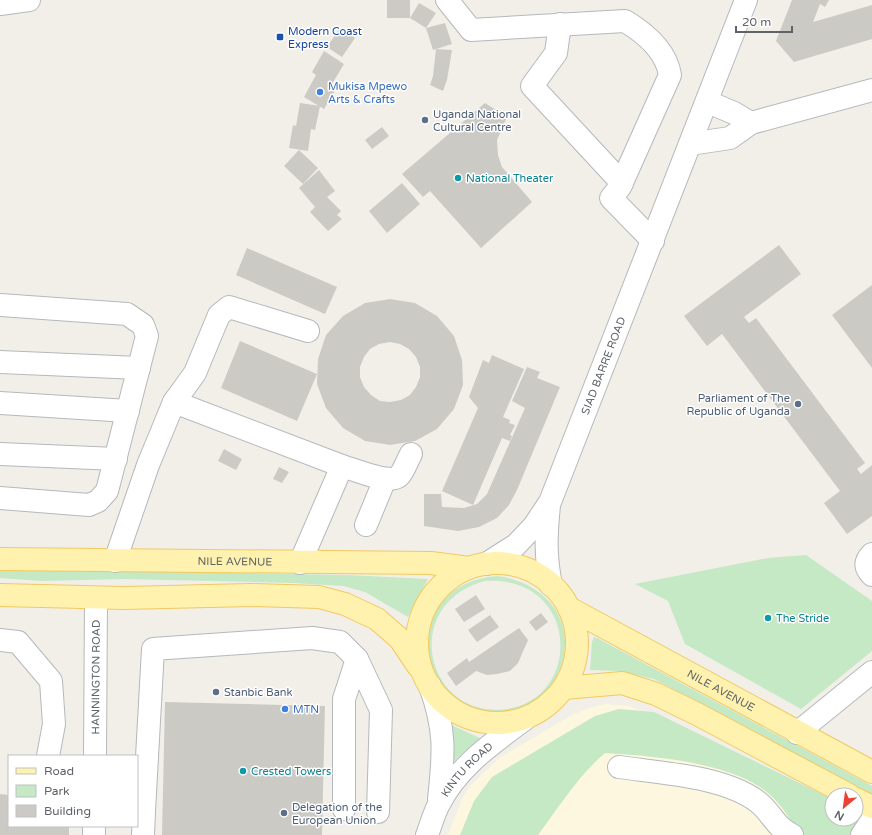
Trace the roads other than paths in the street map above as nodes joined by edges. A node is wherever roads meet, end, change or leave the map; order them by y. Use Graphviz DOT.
graph roads {
  1 [pos="29,0"];
  2 [pos="447,0"];
  3 [pos="746,0"];
  4 [pos="0,4"];
  5 [pos="560,24"];
  6 [pos="872,90"];
  7 [pos="708,102"];
  8 [pos="751,123"];
  9 [pos="690,144"];
  10 [pos="622,183"];
  11 [pos="653,240"];
  12 [pos="0,305"];
  13 [pos="308,331"];
  14 [pos="0,362"];
  15 [pos="139,368"];
  16 [pos="174,402"];
  17 [pos="0,403"];
  18 [pos="128,411"];
  19 [pos="0,454"];
  20 [pos="411,454"];
  21 [pos="116,459"];
  22 [pos="342,466"];
  23 [pos="385,479"];
  24 [pos="0,498"];
  25 [pos="550,502"];
  26 [pos="366,525"];
  27 [pos="0,559"];
  28 [pos="115,561"];
  29 [pos="300,563"];
  30 [pos="477,566"];
  31 [pos="551,585"];
  32 [pos="0,595"];
  33 [pos="96,598"];
  34 [pos="569,608"];
  35 [pos="0,640"];
  36 [pos="357,659"];
  37 [pos="872,672"];
  38 [pos="426,680"];
  39 [pos="564,688"];
  40 [pos="525,719"];
  41 [pos="797,733"];
  42 [pos="48,755"];
  43 [pos="95,755"];
  44 [pos="619,767"];
  45 [pos="872,772"];
  46 [pos="834,787"];
  47 [pos="438,804"];
  48 [pos="344,809"];
  49 [pos="140,810"];
  50 [pos="378,812"];
  51 [pos="872,820"];
  52 [pos="143,835"];
  53 [pos="427,835"];
  54 [pos="792,835"];
  55 [pos="862,835"];
  1 -- 4 [label="street"];
  2 -- 5 [label="street"];
  3 -- 7 [label="street, SIAD BARRE ROAD"];
  5 -- 10 [label="street"];
  5 -- 10 [label="street"];
  6 -- 8 [label="street"];
  7 -- 8 [label="street"];
  7 -- 9 [label="street, SIAD BARRE ROAD"];
  8 -- 9 [label="street"];
  9 -- 11 [label="street, SIAD BARRE ROAD"];
  10 -- 11 [label="street"];
  11 -- 25 [label="street, SIAD BARRE ROAD"];
  12 -- 15 [label="street"];
  13 -- 16 [label="street"];
  14 -- 15 [label="street"];
  15 -- 18 [label="street"];
  16 -- 22 [label="street"];
  16 -- 28 [label="street"];
  17 -- 18 [label="street"];
  18 -- 21 [label="street"];
  19 -- 21 [label="street"];
  20 -- 23 [label="street"];
  21 -- 24 [label="street"];
  22 -- 23 [label="street"];
  22 -- 29 [label="street"];
  23 -- 26 [label="street"];
  25 -- 30 [label="street, SIAD BARRE ROAD"];
  25 -- 31 [label="street"];
  27 -- 28 [label="main road, NILE AVENUE"];
  28 -- 29 [label="main road, NILE AVENUE"];
  29 -- 30 [label="main road, NILE AVENUE"];
  30 -- 31 [label="main road, NILE AVENUE"];
  30 -- 38 [label="main road"];
  31 -- 34 [label="main road, NILE AVENUE"];
  32 -- 33 [label="main road"];
  33 -- 38 [label="main road"];
  33 -- 43 [label="street, HANNINGTON ROAD"];
  34 -- 39 [label="main road"];
  34 -- 41 [label="main road, NILE AVENUE"];
  35 -- 42 [label="street"];
  36 -- 48 [label="street"];
  36 -- 49 [label="street"];
  36 -- 50 [label="street"];
  37 -- 41 [label="street"];
  38 -- 40 [label="main road"];
  38 -- 47 [label="street"];
  39 -- 40 [label="main road"];
  39 -- 46 [label="main road"];
  40 -- 47 [label="street, KINTU ROAD"];
  41 -- 45 [label="main road, NILE AVENUE"];
  44 -- 54 [label="street"];
  47 -- 53 [label="street, KINTU ROAD"];
  49 -- 52 [label="street"];
  51 -- 55 [label="street"];
}
